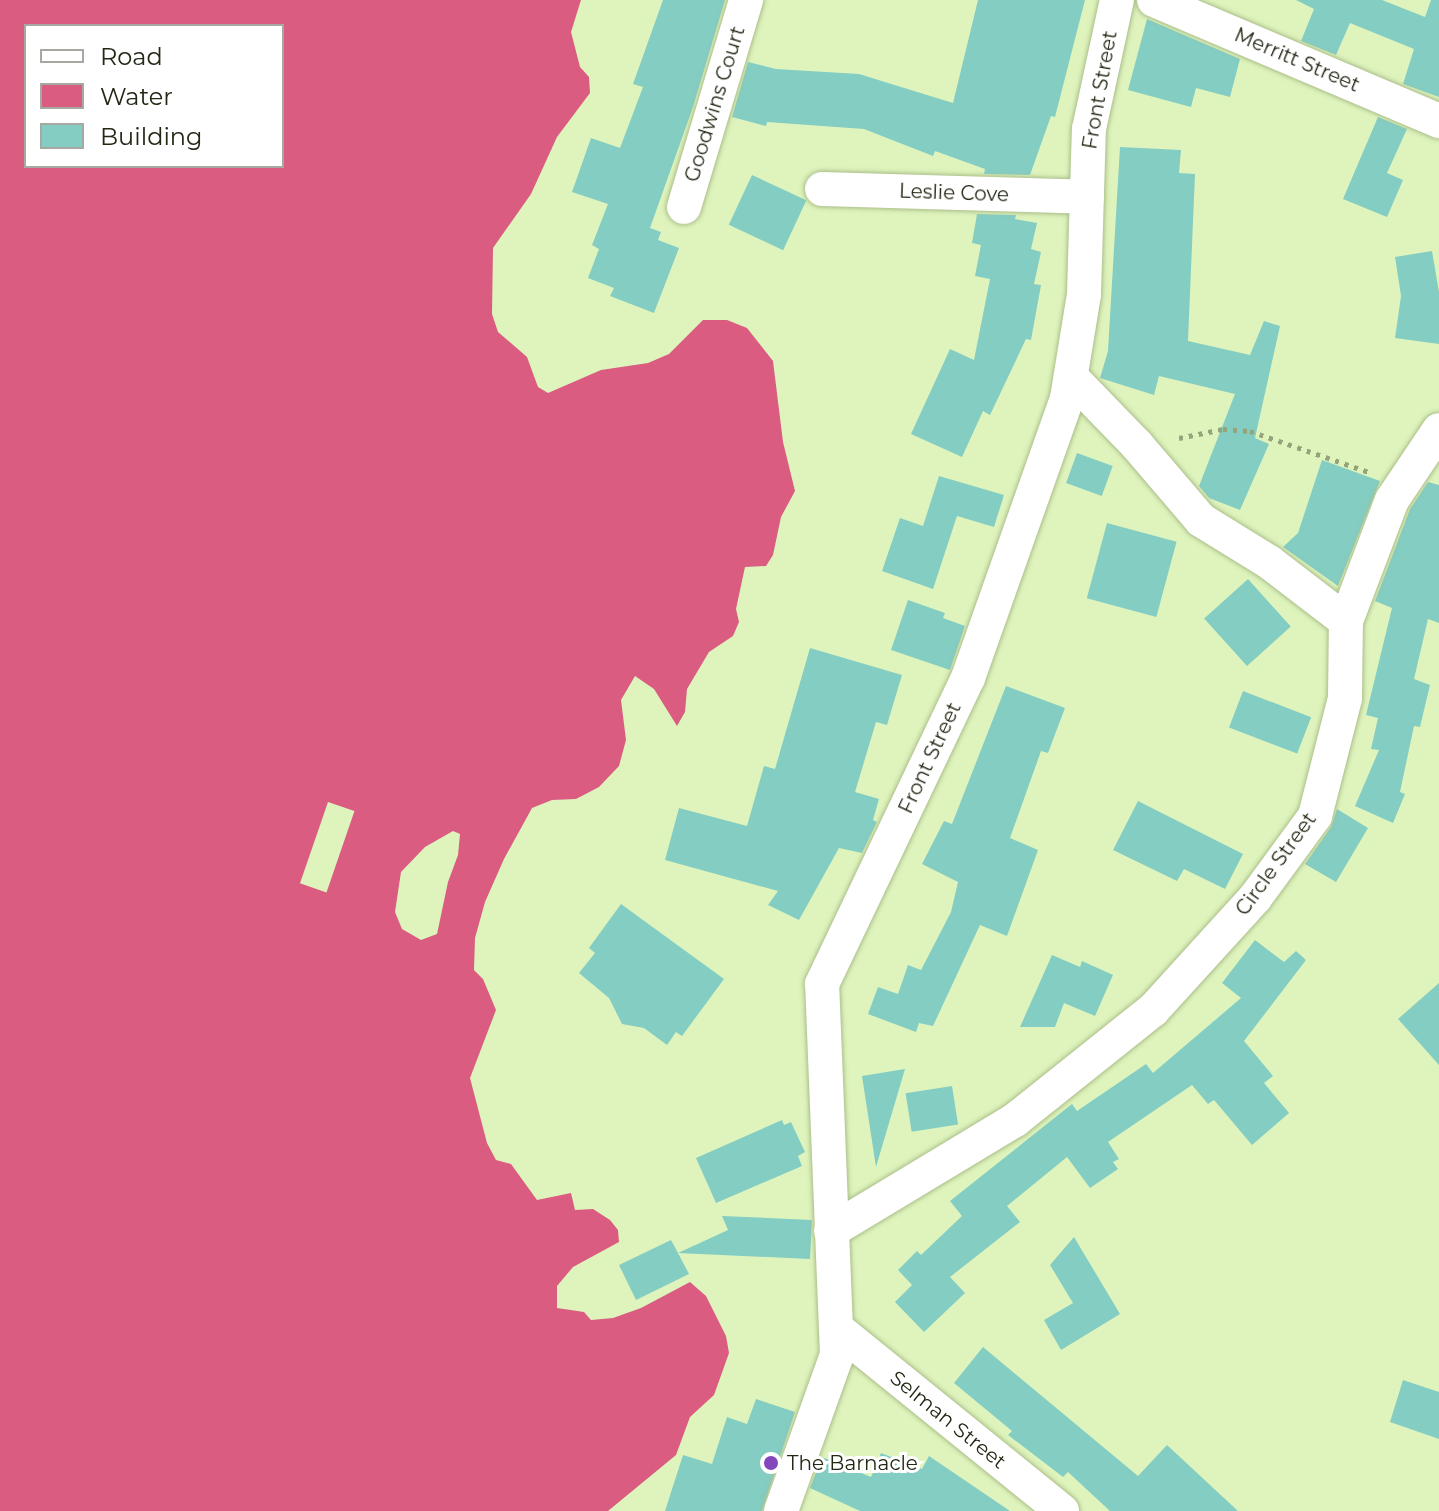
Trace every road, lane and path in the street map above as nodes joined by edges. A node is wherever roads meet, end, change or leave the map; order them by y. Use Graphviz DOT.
graph roads {
  1 [pos="746,0"];
  2 [pos="1117,0"];
  3 [pos="1154,0"];
  4 [pos="1439,121"];
  5 [pos="822,189"];
  6 [pos="1087,197"];
  7 [pos="684,207"];
  8 [pos="1071,377"];
  9 [pos="1439,430"];
  10 [pos="1137,445"];
  11 [pos="1404,483"];
  12 [pos="1346,621"];
  13 [pos="831,1231"];
  14 [pos="836,1328"];
  15 [pos="781,1511"];
  16 [pos="1062,1511"];
  1 -- 7 [label="street, Goodwins Court"];
  2 -- 6 [label="street, Front Street"];
  3 -- 4 [label="street, Merritt Street"];
  5 -- 6 [label="street, Leslie Cove"];
  6 -- 8 [label="street, Front Street"];
  8 -- 10 [label="street"];
  8 -- 13 [label="street, Front Street"];
  9 -- 11 [label="street"];
  10 -- 11 [label="path"];
  10 -- 12 [label="street"];
  11 -- 12 [label="street"];
  12 -- 13 [label="street, Circle Street"];
  13 -- 14 [label="street, Front Street"];
  14 -- 15 [label="street, Front Street"];
  14 -- 16 [label="street, Selman Street"];
}
